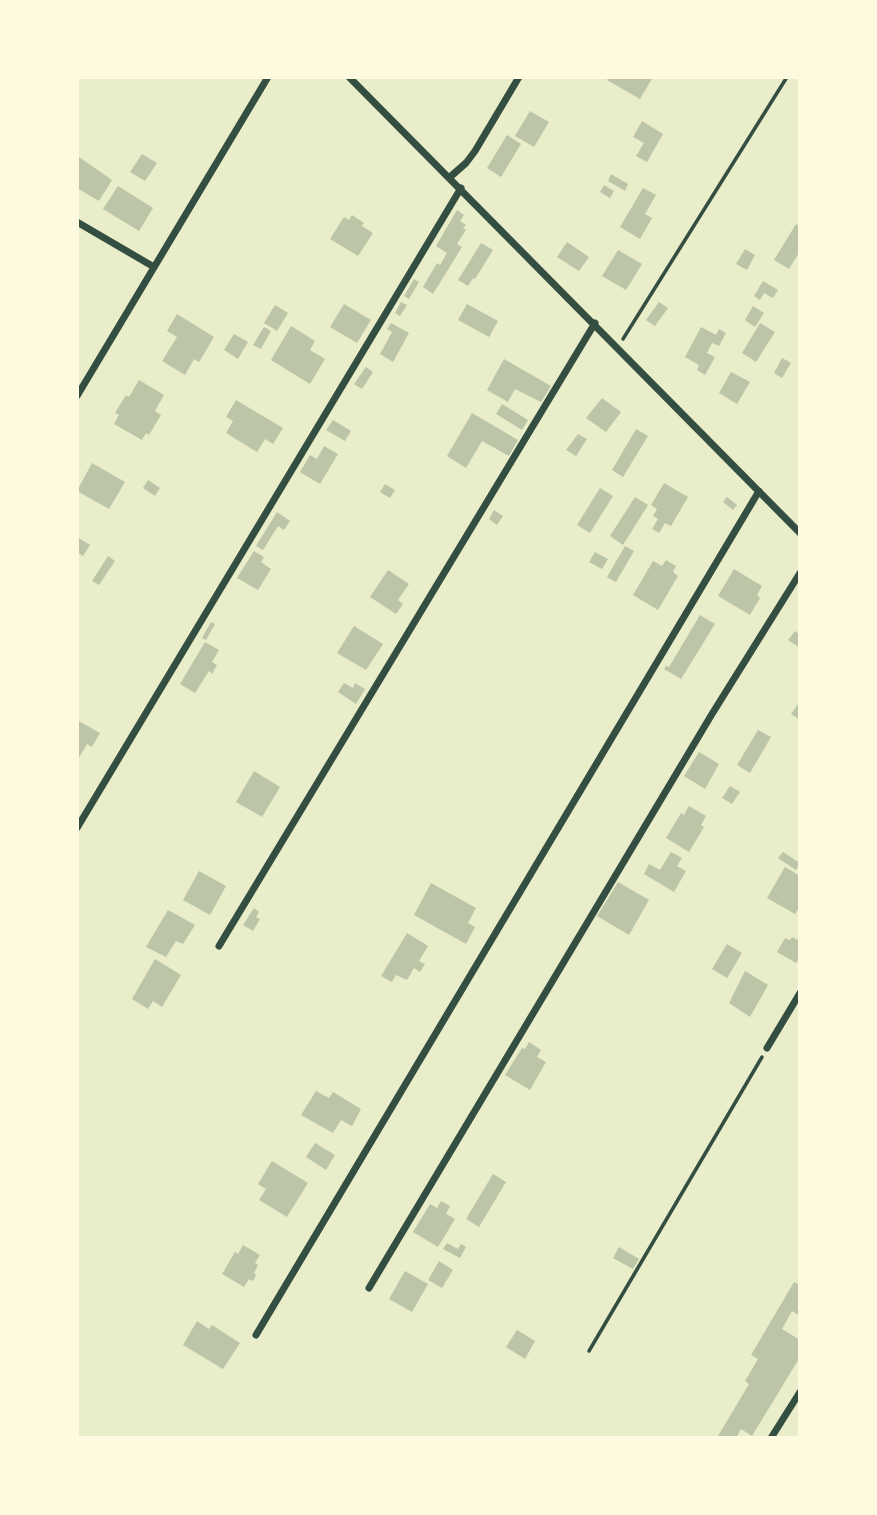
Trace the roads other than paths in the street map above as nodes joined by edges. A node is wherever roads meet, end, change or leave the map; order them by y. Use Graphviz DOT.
graph roads {
  1 [pos="268,77"];
  2 [pos="349,77"];
  3 [pos="519,77"];
  4 [pos="450,177"];
  5 [pos="461,188"];
  6 [pos="77,222"];
  7 [pos="154,267"];
  8 [pos="595,323"];
  9 [pos="77,396"];
  10 [pos="759,491"];
  11 [pos="800,533"];
  12 [pos="800,573"];
  13 [pos="77,828"];
  14 [pos="219,946"];
  15 [pos="800,993"];
  16 [pos="767,1048"];
  17 [pos="369,1288"];
  18 [pos="256,1335"];
  19 [pos="800,1392"];
  20 [pos="771,1438"];
  1 -- 7 [label="street"];
  2 -- 4 [label="street"];
  3 -- 4 [label="street"];
  4 -- 5 [label="street"];
  5 -- 8 [label="street"];
  5 -- 13 [label="street"];
  6 -- 7 [label="street"];
  7 -- 9 [label="street"];
  8 -- 10 [label="street"];
  8 -- 14 [label="street"];
  10 -- 11 [label="street"];
  10 -- 18 [label="street"];
  12 -- 17 [label="street"];
  15 -- 16 [label="street"];
  19 -- 20 [label="street"];
}
